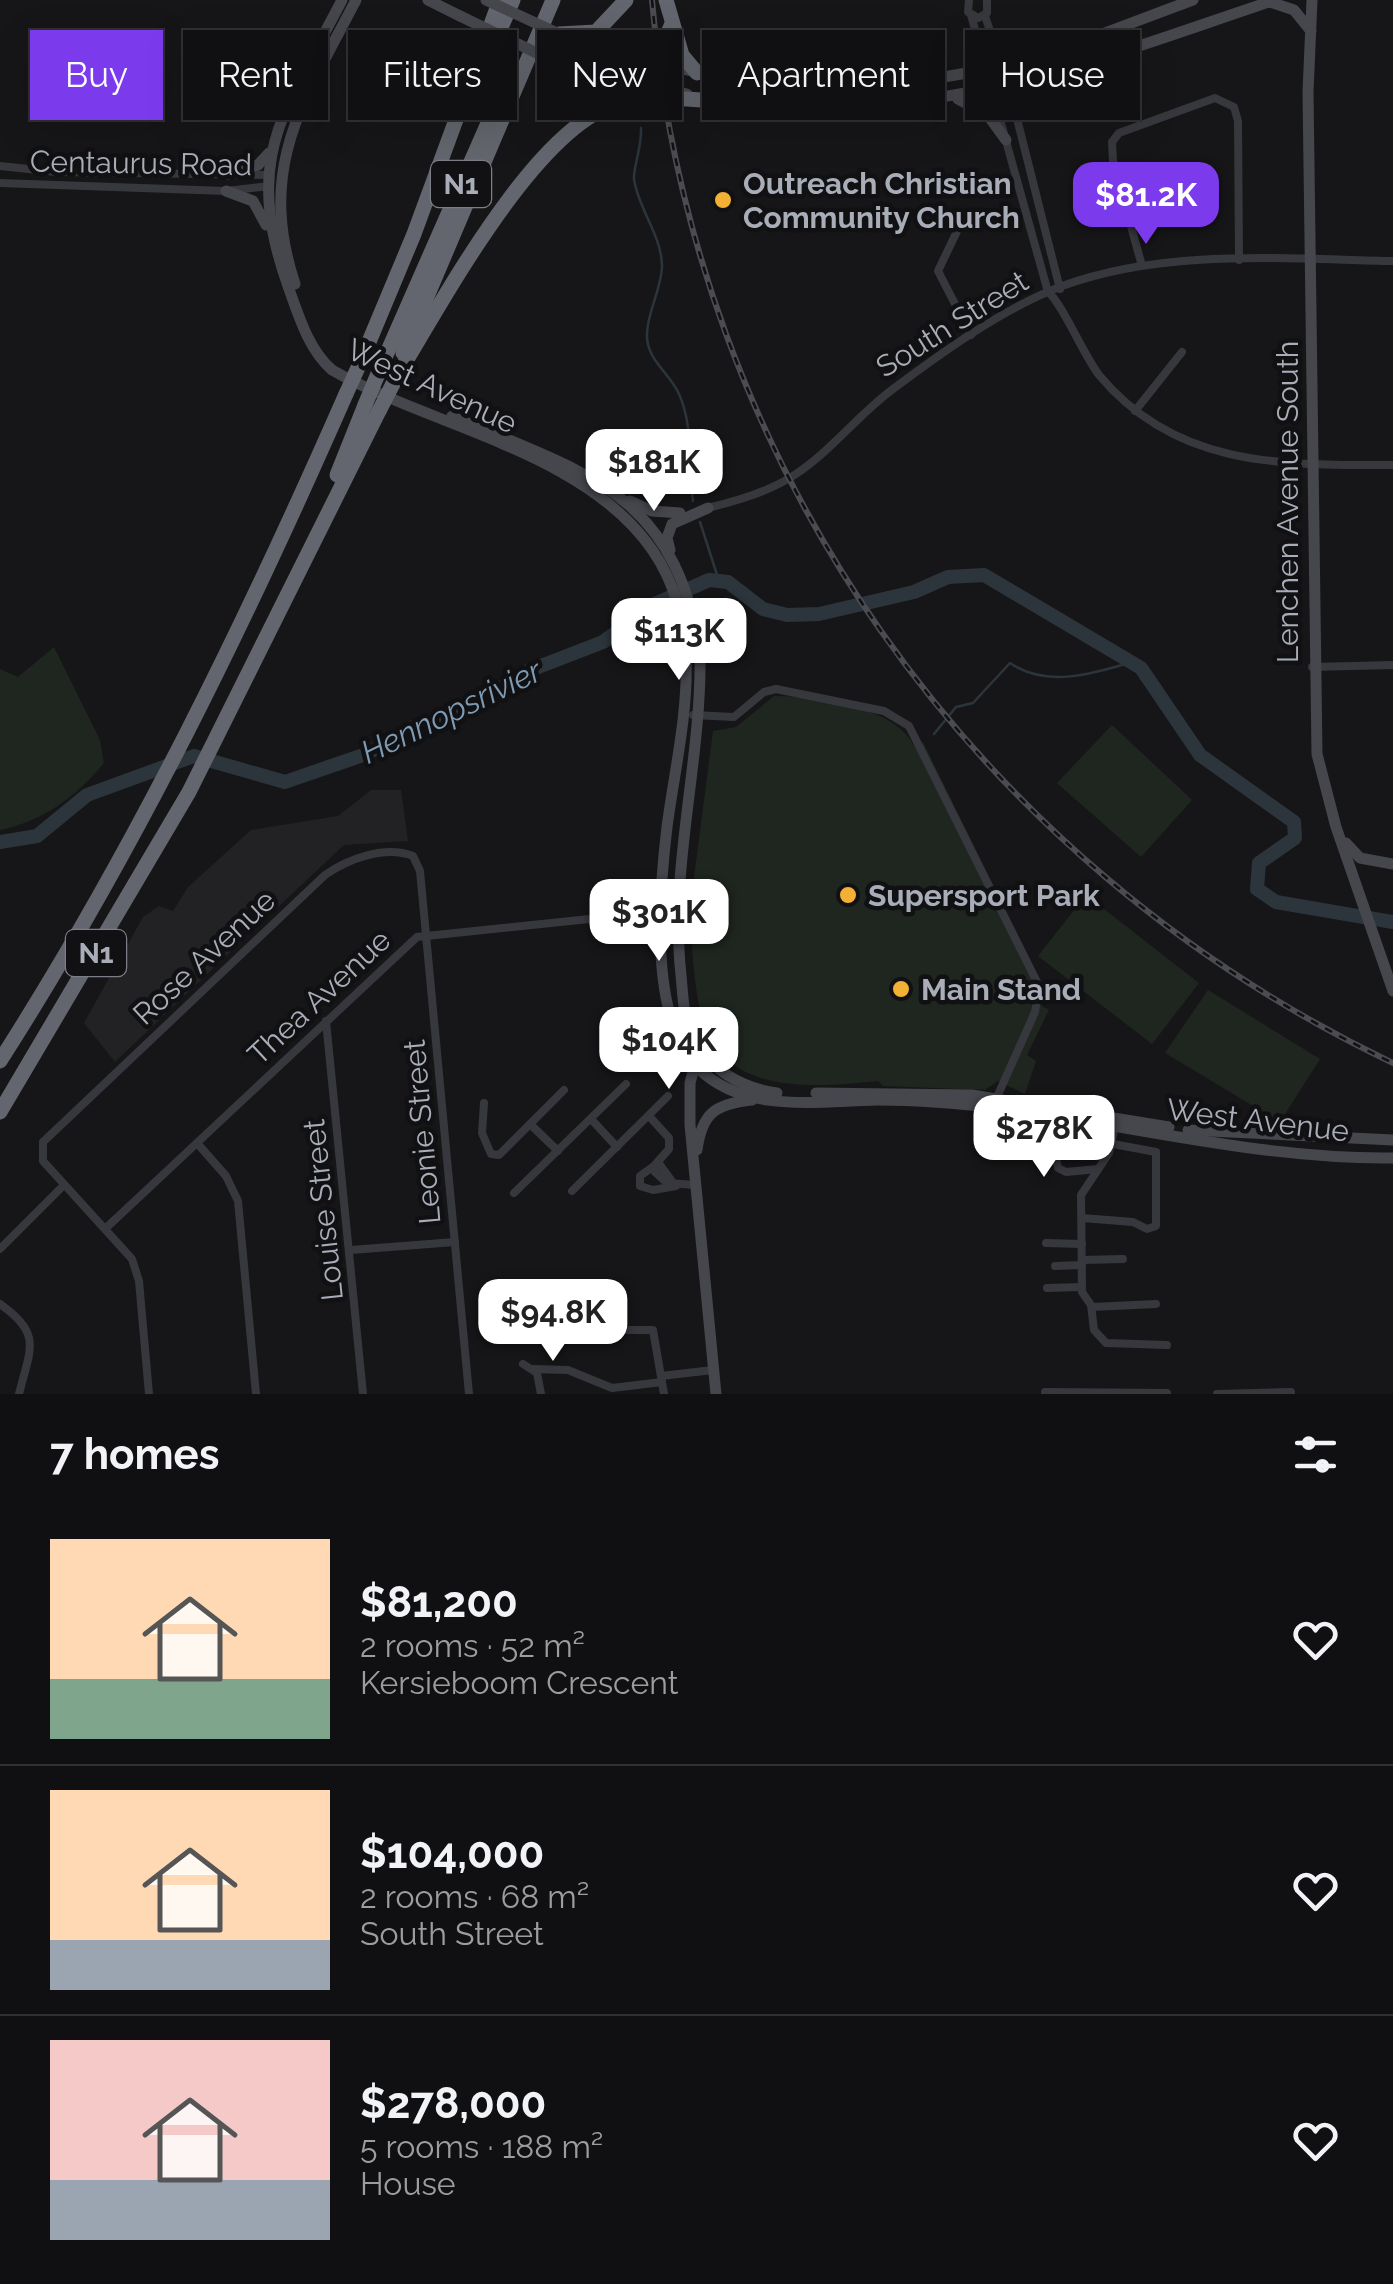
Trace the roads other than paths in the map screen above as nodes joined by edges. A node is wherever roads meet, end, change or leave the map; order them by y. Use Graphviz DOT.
graph roads {
  1 [pos="366,0"];
  2 [pos="428,0"];
  3 [pos="486,0"];
  4 [pos="500,0"];
  5 [pos="513,0"];
  6 [pos="542,0"];
  7 [pos="553,0"];
  8 [pos="626,0"];
  9 [pos="666,0"];
  10 [pos="969,0"];
  11 [pos="999,0"];
  12 [pos="1193,0"];
  13 [pos="1312,0"];
  14 [pos="1272,1"];
  15 [pos="350,3"];
  16 [pos="987,7"];
  17 [pos="970,15"];
  18 [pos="671,26"];
  19 [pos="550,30"];
  20 [pos="598,30"];
  21 [pos="669,30"];
  22 [pos="974,30"];
  23 [pos="1105,30"];
  24 [pos="1311,31"];
  25 [pos="1140,44"];
  26 [pos="537,53"];
  27 [pos="682,69"];
  28 [pos="696,73"];
  29 [pos="702,74"];
  30 [pos="965,95"];
  31 [pos="954,97"];
  32 [pos="945,98"];
  33 [pos="702,101"];
  34 [pos="1001,120"];
  35 [pos="1018,120"];
  36 [pos="1006,140"];
  37 [pos="272,150"];
  38 [pos="442,161"];
  39 [pos="0,166"];
  40 [pos="228,174"];
  41 [pos="273,180"];
  42 [pos="0,182"];
  43 [pos="226,192"];
  44 [pos="960,225"];
  45 [pos="277,247"];
  46 [pos="1239,260"];
  47 [pos="1310,260"];
  48 [pos="1393,261"];
  49 [pos="1142,266"];
  50 [pos="1061,286"];
  51 [pos="1052,295"];
  52 [pos="971,335"];
  53 [pos="1182,352"];
  54 [pos="397,376"];
  55 [pos="372,408"];
  56 [pos="1135,411"];
  57 [pos="1393,465"];
  58 [pos="1312,466"];
  59 [pos="622,497"];
  60 [pos="708,508"];
  61 [pos="680,513"];
  62 [pos="645,521"];
  63 [pos="632,524"];
  64 [pos="672,568"];
  65 [pos="1393,665"];
  66 [pos="1312,667"];
  67 [pos="690,714"];
  68 [pos="1336,827"];
  69 [pos="1393,864"];
  70 [pos="419,866"];
  71 [pos="676,910"];
  72 [pos="661,911"];
  73 [pos="449,931"];
  74 [pos="427,933"];
  75 [pos="428,950"];
  76 [pos="1393,991"];
  77 [pos="326,1021"];
  78 [pos="702,1051"];
  79 [pos="0,1061"];
  80 [pos="694,1064"];
  81 [pos="626,1084"];
  82 [pos="564,1090"];
  83 [pos="668,1096"];
  84 [pos="996,1097"];
  85 [pos="761,1100"];
  86 [pos="484,1102"];
  87 [pos="1048,1109"];
  88 [pos="0,1112"];
  89 [pos="648,1116"];
  90 [pos="591,1120"];
  91 [pos="1116,1122"];
  92 [pos="530,1124"];
  93 [pos="1393,1140"];
  94 [pos="196,1143"];
  95 [pos="1113,1144"];
  96 [pos="616,1147"];
  97 [pos="558,1151"];
  98 [pos="1393,1158"];
  99 [pos="656,1164"];
  100 [pos="1098,1170"];
  101 [pos="696,1178"];
  102 [pos="677,1184"];
  103 [pos="64,1185"];
  104 [pos="572,1191"];
  105 [pos="514,1193"];
  106 [pos="1082,1218"];
  107 [pos="106,1228"];
  108 [pos="454,1242"];
  109 [pos="1046,1244"];
  110 [pos="1082,1244"];
  111 [pos="0,1249"];
  112 [pos="350,1250"];
  113 [pos="1123,1259"];
  114 [pos="1082,1263"];
  115 [pos="1055,1266"];
  116 [pos="1047,1288"];
  117 [pos="1082,1288"];
  118 [pos="0,1304"];
  119 [pos="1156,1304"];
  120 [pos="1092,1307"];
  121 [pos="612,1330"];
  122 [pos="1168,1345"];
  123 [pos="713,1370"];
  124 [pos="662,1379"];
  125 [pos="1045,1392"];
  126 [pos="1291,1392"];
  127 [pos="1167,1393"];
  128 [pos="19,1394"];
  129 [pos="149,1394"];
  130 [pos="256,1394"];
  131 [pos="362,1394"];
  132 [pos="469,1394"];
  133 [pos="541,1394"];
  134 [pos="664,1394"];
  135 [pos="716,1394"];
  136 [pos="1094,1394"];
  137 [pos="1216,1394"];
  1 -- 15 [label="street"];
  2 -- 26 [label="street, bridge"];
  3 -- 19 [label="street, bridge"];
  4 -- 38 [label="highway"];
  5 -- 38 [label="highway, N1"];
  6 -- 55 [label="highway, N1, bridge"];
  7 -- 54 [label="highway"];
  8 -- 20 [label="highway"];
  9 -- 18 [label="highway"];
  10 -- 17 [label="street"];
  11 -- 16 [label="street"];
  12 -- 23 [label="street"];
  13 -- 24 [label="street, Lenchen Avenue South"];
  14 -- 24 [label="street"];
  14 -- 25 [label="street"];
  15 -- 37 [label="street, West Avenue"];
  15 -- 41 [label="street, West Avenue"];
  16 -- 17 [label="street"];
  17 -- 22 [label="street"];
  18 -- 21 [label="highway"];
  18 -- 28 [label="highway"];
  24 -- 47 [label="street, Lenchen Avenue South"];
  27 -- 28 [label="street"];
  28 -- 29 [label="street"];
  30 -- 31 [label="street"];
  31 -- 32 [label="street"];
  31 -- 36 [label="street"];
  33 -- 54 [label="highway"];
  34 -- 36 [label="street"];
  35 -- 50 [label="street"];
  36 -- 51 [label="street"];
  37 -- 40 [label="street"];
  37 -- 41 [label="street, West Avenue"];
  38 -- 79 [label="highway, N1, bridge"];
  39 -- 40 [label="street, Centaurus Road"];
  40 -- 41 [label="street, Centaurus Road"];
  41 -- 43 [label="street, Centaurus Road"];
  41 -- 45 [label="street, West Avenue"];
  41 -- 59 [label="street, West Avenue"];
  42 -- 43 [label="street, Centaurus Road"];
  43 -- 45 [label="street"];
  44 -- 52 [label="street"];
  45 -- 63 [label="street, West Avenue"];
  46 -- 47 [label="street, South Street"];
  46 -- 49 [label="street, South Street"];
  46 -- 49 [label="street"];
  47 -- 48 [label="street, South Street"];
  47 -- 58 [label="street, Lenchen Avenue South"];
  49 -- 50 [label="street, South Street"];
  50 -- 51 [label="street, South Street"];
  51 -- 52 [label="street, South Street"];
  51 -- 56 [label="street"];
  52 -- 60 [label="street, South Street"];
  53 -- 56 [label="street"];
  54 -- 55 [label="highway, bridge"];
  55 -- 88 [label="highway, N1"];
  56 -- 58 [label="street"];
  57 -- 58 [label="street"];
  58 -- 66 [label="street, Lenchen Avenue South"];
  59 -- 61 [label="street"];
  59 -- 62 [label="street, West Avenue"];
  60 -- 61 [label="street, South Street"];
  60 -- 64 [label="street"];
  61 -- 62 [label="street, South Street"];
  62 -- 63 [label="street, South Street"];
  62 -- 64 [label="street, West Avenue"];
  63 -- 64 [label="street, West Avenue"];
  64 -- 67 [label="street, West Avenue"];
  65 -- 66 [label="street"];
  66 -- 68 [label="street, Lenchen Avenue South"];
  67 -- 71 [label="street, West Avenue"];
  67 -- 72 [label="street, West Avenue"];
  67 -- 84 [label="street"];
  68 -- 69 [label="street"];
  68 -- 76 [label="street, Lenchen Avenue South"];
  70 -- 74 [label="street, Leonie Street"];
  70 -- 103 [label="street, Rose Avenue"];
  71 -- 72 [label="street, Thea Avenue"];
  71 -- 78 [label="street, West Avenue"];
  72 -- 73 [label="street, Thea Avenue"];
  72 -- 80 [label="street, West Avenue"];
  73 -- 74 [label="street, Thea Avenue"];
  73 -- 75 [label="street"];
  74 -- 75 [label="street, Leonie Street"];
  74 -- 77 [label="street, Thea Avenue"];
  75 -- 108 [label="street, Leonie Street"];
  77 -- 94 [label="street, Thea Avenue"];
  77 -- 112 [label="street, Louise Street"];
  78 -- 80 [label="street"];
  78 -- 84 [label="street, West Avenue"];
  80 -- 85 [label="street, West Avenue"];
  80 -- 101 [label="street"];
  81 -- 90 [label="street"];
  82 -- 92 [label="street"];
  83 -- 89 [label="street"];
  84 -- 87 [label="street, West Avenue"];
  85 -- 87 [label="street, West Avenue"];
  85 -- 101 [label="street"];
  86 -- 92 [label="street"];
  87 -- 91 [label="street, West Avenue"];
  87 -- 100 [label="street"];
  89 -- 96 [label="street"];
  89 -- 99 [label="street"];
  90 -- 96 [label="street"];
  90 -- 97 [label="street"];
  91 -- 93 [label="street, West Avenue"];
  91 -- 95 [label="street"];
  91 -- 98 [label="street, West Avenue"];
  92 -- 97 [label="street"];
  94 -- 107 [label="street, Thea Avenue"];
  94 -- 130 [label="street"];
  95 -- 100 [label="street"];
  95 -- 106 [label="street"];
  96 -- 104 [label="street"];
  97 -- 105 [label="street"];
  99 -- 102 [label="street"];
  99 -- 102 [label="street"];
  100 -- 106 [label="street"];
  101 -- 102 [label="street"];
  101 -- 123 [label="street"];
  103 -- 107 [label="street"];
  103 -- 111 [label="street"];
  106 -- 110 [label="street"];
  107 -- 129 [label="street"];
  108 -- 112 [label="street"];
  108 -- 132 [label="street, Leonie Street"];
  109 -- 110 [label="street"];
  110 -- 114 [label="street"];
  112 -- 131 [label="street, Louise Street"];
  113 -- 114 [label="street"];
  114 -- 115 [label="street"];
  114 -- 117 [label="street"];
  116 -- 117 [label="street"];
  117 -- 120 [label="street"];
  118 -- 128 [label="street"];
  119 -- 120 [label="street"];
  120 -- 122 [label="street"];
  121 -- 124 [label="street"];
  123 -- 124 [label="street"];
  123 -- 135 [label="street"];
  124 -- 133 [label="street"];
  124 -- 134 [label="street"];
  125 -- 136 [label="street"];
  126 -- 137 [label="street"];
  127 -- 136 [label="street"];
}
